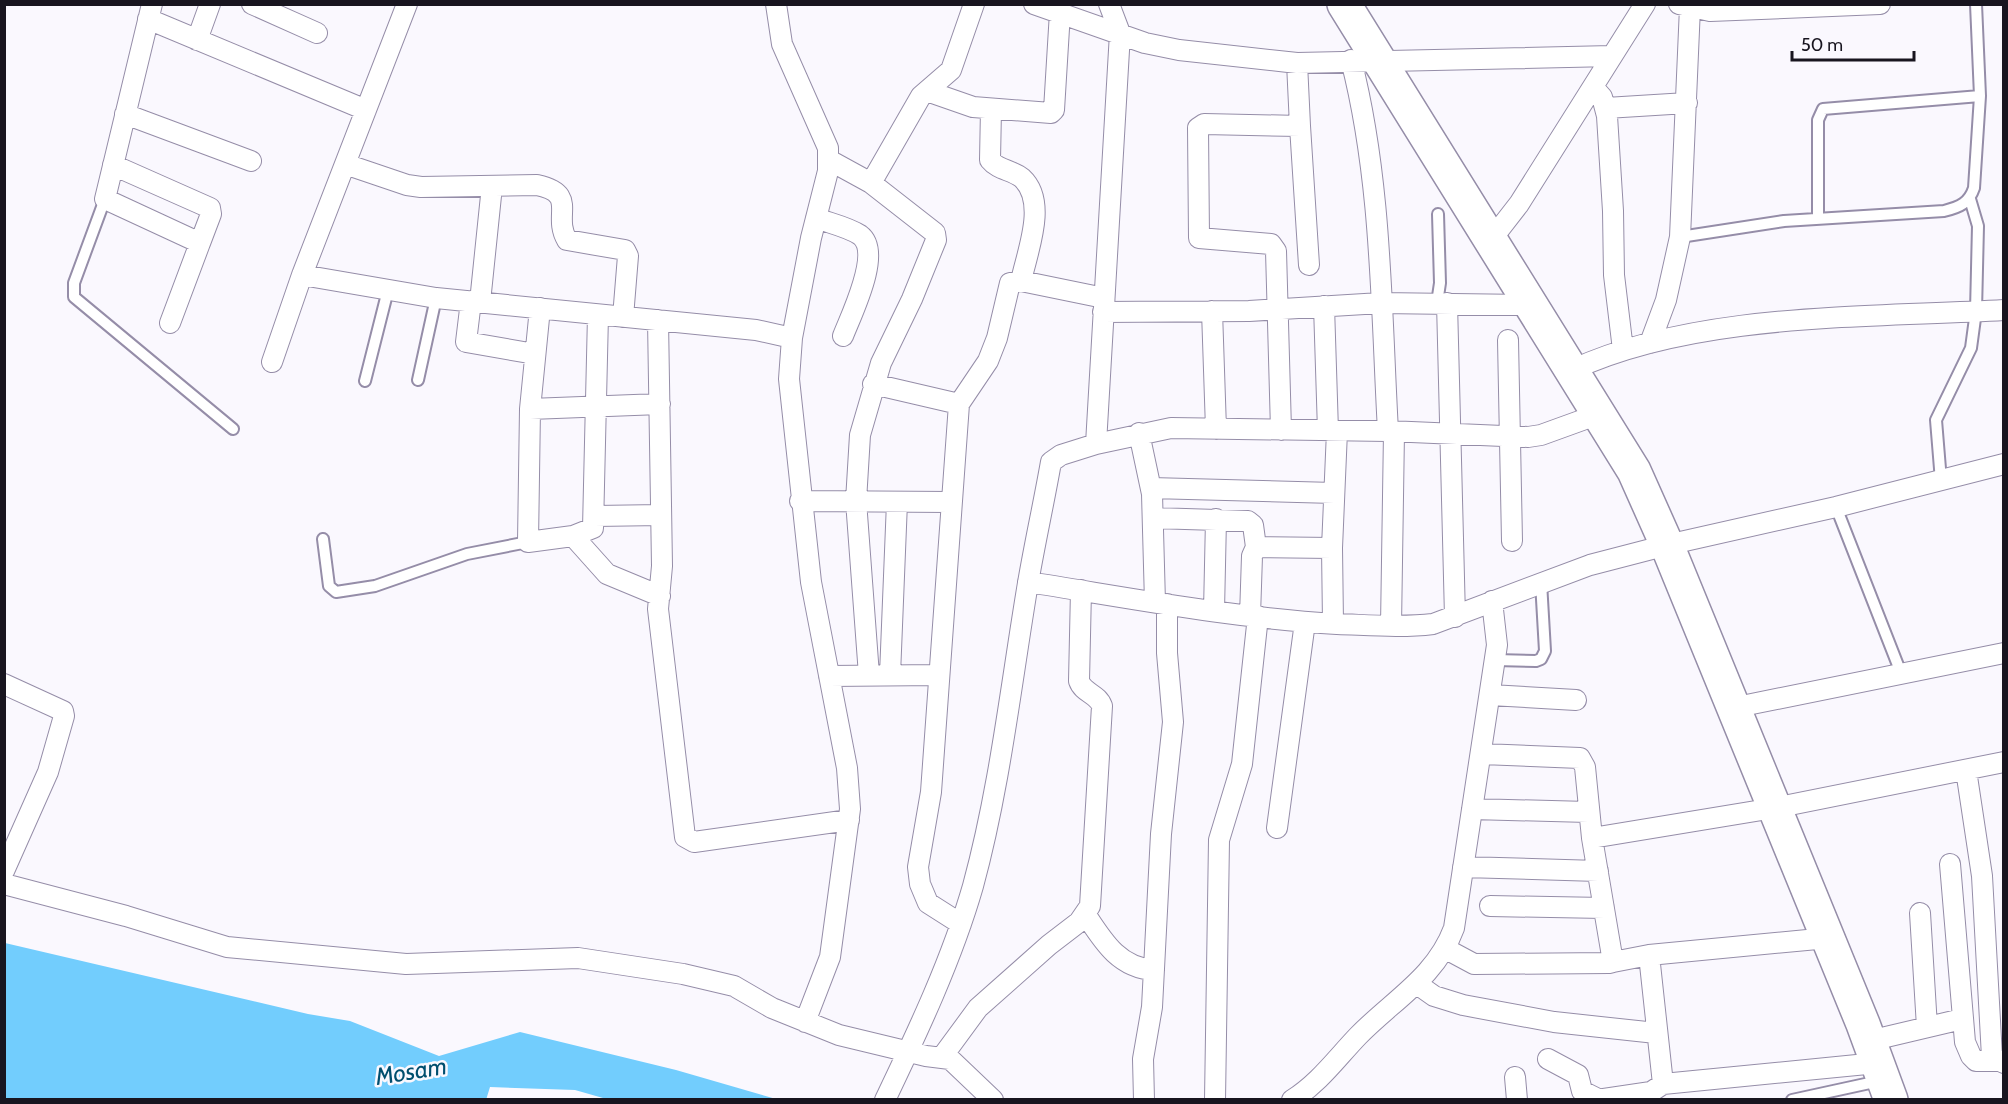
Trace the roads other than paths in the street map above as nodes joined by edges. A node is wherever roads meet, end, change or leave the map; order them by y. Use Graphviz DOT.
graph roads {
  1 [pos="210,4"];
  2 [pos="252,4"];
  3 [pos="776,4"];
  4 [pos="974,4"];
  5 [pos="1034,4"];
  6 [pos="1109,4"];
  7 [pos="1344,4"];
  8 [pos="1645,4"];
  9 [pos="1880,4"];
  10 [pos="1976,4"];
  11 [pos="404,5"];
  12 [pos="1685,6"];
  13 [pos="150,12"];
  14 [pos="1060,12"];
  15 [pos="317,33"];
  16 [pos="1120,33"];
  17 [pos="197,40"];
  18 [pos="1612,56"];
  19 [pos="1364,60"];
  20 [pos="1297,63"];
  21 [pos="1593,87"];
  22 [pos="927,91"];
  23 [pos="1980,96"];
  24 [pos="1687,103"];
  25 [pos="1606,108"];
  26 [pos="991,109"];
  27 [pos="366,110"];
  28 [pos="125,114"];
  29 [pos="1300,126"];
  30 [pos="829,160"];
  31 [pos="251,161"];
  32 [pos="345,164"];
  33 [pos="112,165"];
  34 [pos="871,183"];
  35 [pos="492,186"];
  36 [pos="105,199"];
  37 [pos="1970,199"];
  38 [pos="1438,214"];
  39 [pos="816,218"];
  40 [pos="1818,219"];
  41 [pos="1680,237"];
  42 [pos="1491,240"];
  43 [pos="201,243"];
  44 [pos="1309,265"];
  45 [pos="302,275"];
  46 [pos="1021,281"];
  47 [pos="388,290"];
  48 [pos="436,298"];
  49 [pos="475,302"];
  50 [pos="1381,303"];
  51 [pos="1442,303"];
  52 [pos="1104,305"];
  53 [pos="1531,305"];
  54 [pos="1324,306"];
  55 [pos="540,308"];
  56 [pos="1278,309"];
  57 [pos="2004,310"];
  58 [pos="1212,311"];
  59 [pos="1976,311"];
  60 [pos="598,315"];
  61 [pos="622,317"];
  62 [pos="658,320"];
  63 [pos="171,323"];
  64 [pos="843,336"];
  65 [pos="792,338"];
  66 [pos="1508,340"];
  67 [pos="1650,343"];
  68 [pos="1623,350"];
  69 [pos="535,354"];
  70 [pos="272,362"];
  71 [pos="1572,370"];
  72 [pos="418,380"];
  73 [pos="365,381"];
  74 [pos="873,384"];
  75 [pos="660,404"];
  76 [pos="959,404"];
  77 [pos="597,407"];
  78 [pos="530,409"];
  79 [pos="1599,414"];
  80 [pos="233,429"];
  81 [pos="1216,429"];
  82 [pos="1281,430"];
  83 [pos="1332,431"];
  84 [pos="1391,432"];
  85 [pos="1139,433"];
  86 [pos="1448,435"];
  87 [pos="1510,438"];
  88 [pos="1096,444"];
  89 [pos="2004,464"];
  90 [pos="1941,481"];
  91 [pos="1151,488"];
  92 [pos="1334,493"];
  93 [pos="800,501"];
  94 [pos="856,501"];
  95 [pos="897,502"];
  96 [pos="950,502"];
  97 [pos="1836,507"];
  98 [pos="661,515"];
  99 [pos="595,516"];
  100 [pos="1154,518"];
  101 [pos="1216,519"];
  102 [pos="573,536"];
  103 [pos="323,539"];
  104 [pos="1512,541"];
  105 [pos="528,542"];
  106 [pos="1667,544"];
  107 [pos="1256,547"];
  108 [pos="1332,548"];
  109 [pos="1028,582"];
  110 [pos="1541,582"];
  111 [pos="1081,590"];
  112 [pos="660,596"];
  113 [pos="1492,601"];
  114 [pos="1161,603"];
  115 [pos="1214,611"];
  116 [pos="1254,616"];
  117 [pos="1455,617"];
  118 [pos="1305,622"];
  119 [pos="1333,623"];
  120 [pos="1391,626"];
  121 [pos="2004,653"];
  122 [pos="1495,660"];
  123 [pos="1901,673"];
  124 [pos="869,675"];
  125 [pos="890,675"];
  126 [pos="939,675"];
  127 [pos="829,676"];
  128 [pos="4,684"];
  129 [pos="1490,695"];
  130 [pos="1576,700"];
  131 [pos="1732,708"];
  132 [pos="1482,754"];
  133 [pos="2004,762"];
  134 [pos="1966,770"];
  135 [pos="1774,808"];
  136 [pos="1472,809"];
  137 [pos="1588,812"];
  138 [pos="849,820"];
  139 [pos="1276,828"];
  140 [pos="1592,838"];
  141 [pos="1950,864"];
  142 [pos="1463,867"];
  143 [pos="4,870"];
  144 [pos="1598,872"];
  145 [pos="4,884"];
  146 [pos="1490,906"];
  147 [pos="1604,908"];
  148 [pos="1920,913"];
  149 [pos="1086,915"];
  150 [pos="961,924"];
  151 [pos="1827,938"];
  152 [pos="1446,949"];
  153 [pos="1648,956"];
  154 [pos="1613,962"];
  155 [pos="1154,970"];
  156 [pos="1417,984"];
  157 [pos="1962,1019"];
  158 [pos="805,1022"];
  159 [pos="1928,1027"];
  160 [pos="1656,1033"];
  161 [pos="908,1052"];
  162 [pos="942,1057"];
  163 [pos="1548,1059"];
  164 [pos="1999,1062"];
  165 [pos="1880,1071"];
  166 [pos="1515,1077"];
  167 [pos="1663,1084"];
  168 [pos="1597,1099"];
  169 [pos="885,1100"];
  170 [pos="993,1100"];
  171 [pos="1144,1100"];
  172 [pos="1215,1100"];
  173 [pos="1292,1100"];
  174 [pos="1517,1100"];
  175 [pos="1792,1100"];
  1 -- 17 [label="street"];
  2 -- 15 [label="street"];
  3 -- 30 [label="street"];
  4 -- 22 [label="street"];
  5 -- 14 [label="street"];
  6 -- 16 [label="street"];
  7 -- 19 [label="highway"];
  8 -- 18 [label="street"];
  9 -- 12 [label="street"];
  10 -- 23 [label="lane"];
  11 -- 27 [label="street"];
  12 -- 24 [label="street"];
  13 -- 17 [label="street"];
  13 -- 28 [label="street"];
  14 -- 16 [label="street"];
  14 -- 26 [label="street"];
  16 -- 20 [label="street"];
  16 -- 52 [label="street"];
  17 -- 27 [label="street"];
  18 -- 19 [label="street"];
  18 -- 21 [label="street"];
  19 -- 20 [label="street"];
  19 -- 42 [label="highway"];
  19 -- 50 [label="street"];
  20 -- 29 [label="street"];
  21 -- 25 [label="street"];
  21 -- 42 [label="street"];
  22 -- 26 [label="street"];
  22 -- 34 [label="street"];
  23 -- 37 [label="lane"];
  23 -- 40 [label="lane"];
  24 -- 25 [label="street"];
  24 -- 41 [label="street"];
  25 -- 68 [label="street"];
  26 -- 46 [label="street"];
  27 -- 32 [label="street"];
  28 -- 31 [label="street"];
  28 -- 33 [label="street"];
  29 -- 44 [label="street"];
  29 -- 56 [label="street"];
  30 -- 34 [label="street"];
  30 -- 39 [label="street"];
  32 -- 35 [label="street"];
  32 -- 45 [label="street"];
  33 -- 36 [label="street"];
  33 -- 43 [label="street"];
  34 -- 74 [label="street"];
  35 -- 49 [label="street"];
  35 -- 61 [label="street"];
  36 -- 43 [label="street"];
  36 -- 80 [label="lane"];
  37 -- 40 [label="lane"];
  37 -- 59 [label="lane"];
  38 -- 51 [label="lane"];
  39 -- 64 [label="street"];
  39 -- 65 [label="street"];
  40 -- 41 [label="lane"];
  41 -- 67 [label="street"];
  42 -- 53 [label="highway"];
  43 -- 63 [label="street"];
  45 -- 47 [label="street"];
  45 -- 70 [label="street"];
  46 -- 52 [label="street"];
  46 -- 76 [label="street"];
  47 -- 48 [label="street"];
  47 -- 73 [label="lane"];
  48 -- 49 [label="street"];
  48 -- 72 [label="lane"];
  49 -- 55 [label="street"];
  49 -- 69 [label="street"];
  50 -- 51 [label="street"];
  50 -- 54 [label="street"];
  50 -- 84 [label="street"];
  51 -- 53 [label="street"];
  51 -- 86 [label="street"];
  52 -- 58 [label="street"];
  52 -- 88 [label="street"];
  53 -- 71 [label="highway"];
  54 -- 56 [label="street"];
  54 -- 83 [label="street"];
  55 -- 60 [label="street"];
  55 -- 69 [label="street"];
  56 -- 58 [label="street"];
  56 -- 82 [label="street"];
  57 -- 59 [label="street"];
  58 -- 81 [label="street"];
  59 -- 67 [label="street"];
  59 -- 90 [label="lane"];
  60 -- 61 [label="street"];
  60 -- 77 [label="street"];
  61 -- 62 [label="street"];
  62 -- 65 [label="street"];
  62 -- 75 [label="street"];
  65 -- 93 [label="street"];
  66 -- 87 [label="street"];
  67 -- 68 [label="street"];
  68 -- 71 [label="street"];
  69 -- 78 [label="street"];
  71 -- 79 [label="highway"];
  74 -- 76 [label="street"];
  74 -- 94 [label="street"];
  75 -- 77 [label="street"];
  75 -- 98 [label="street"];
  76 -- 96 [label="street"];
  77 -- 78 [label="street"];
  77 -- 99 [label="street"];
  78 -- 105 [label="street"];
  79 -- 87 [label="street"];
  79 -- 106 [label="highway"];
  81 -- 82 [label="street"];
  81 -- 85 [label="street"];
  82 -- 83 [label="street"];
  83 -- 84 [label="street"];
  83 -- 92 [label="street"];
  84 -- 86 [label="street"];
  84 -- 120 [label="street"];
  85 -- 88 [label="street"];
  85 -- 91 [label="street"];
  86 -- 87 [label="street"];
  86 -- 117 [label="street"];
  87 -- 104 [label="street"];
  88 -- 109 [label="street"];
  89 -- 90 [label="street"];
  90 -- 97 [label="street"];
  91 -- 92 [label="street"];
  91 -- 100 [label="street"];
  92 -- 108 [label="street"];
  93 -- 94 [label="street"];
  93 -- 127 [label="street"];
  94 -- 95 [label="street"];
  94 -- 124 [label="street"];
  95 -- 96 [label="street"];
  95 -- 125 [label="street"];
  96 -- 126 [label="street"];
  97 -- 106 [label="street"];
  97 -- 123 [label="lane"];
  98 -- 99 [label="street"];
  98 -- 112 [label="street"];
  99 -- 102 [label="street"];
  100 -- 101 [label="street"];
  100 -- 114 [label="street"];
  101 -- 107 [label="street"];
  101 -- 115 [label="street"];
  102 -- 105 [label="street"];
  102 -- 112 [label="street"];
  103 -- 105 [label="lane"];
  106 -- 110 [label="street"];
  106 -- 131 [label="highway"];
  107 -- 108 [label="street"];
  107 -- 116 [label="street"];
  108 -- 119 [label="street"];
  109 -- 111 [label="street"];
  109 -- 150 [label="street"];
  110 -- 113 [label="street"];
  110 -- 122 [label="lane"];
  111 -- 114 [label="street"];
  111 -- 149 [label="street"];
  112 -- 138 [label="street"];
  113 -- 117 [label="street"];
  113 -- 122 [label="street"];
  114 -- 115 [label="street"];
  114 -- 155 [label="street"];
  115 -- 116 [label="street"];
  116 -- 118 [label="street"];
  116 -- 172 [label="street"];
  117 -- 120 [label="street"];
  118 -- 119 [label="street"];
  118 -- 139 [label="street"];
  119 -- 120 [label="street"];
  121 -- 123 [label="street"];
  122 -- 129 [label="street"];
  123 -- 131 [label="street"];
  124 -- 125 [label="street"];
  124 -- 127 [label="street"];
  125 -- 126 [label="street"];
  126 -- 150 [label="street"];
  127 -- 138 [label="street"];
  128 -- 143 [label="street"];
  129 -- 130 [label="street"];
  129 -- 132 [label="street"];
  131 -- 135 [label="highway"];
  132 -- 136 [label="street"];
  132 -- 137 [label="street"];
  133 -- 134 [label="street"];
  134 -- 135 [label="street"];
  134 -- 164 [label="street"];
  135 -- 140 [label="street"];
  135 -- 151 [label="highway"];
  136 -- 137 [label="street"];
  136 -- 142 [label="street"];
  137 -- 140 [label="street"];
  138 -- 158 [label="street"];
  140 -- 144 [label="street"];
  141 -- 157 [label="street"];
  142 -- 144 [label="street"];
  142 -- 152 [label="street"];
  144 -- 147 [label="street"];
  145 -- 158 [label="street"];
  146 -- 147 [label="street"];
  147 -- 154 [label="street"];
  148 -- 159 [label="street"];
  149 -- 155 [label="street"];
  149 -- 162 [label="street"];
  150 -- 161 [label="street"];
  151 -- 153 [label="street"];
  151 -- 165 [label="highway"];
  152 -- 154 [label="street"];
  152 -- 156 [label="street"];
  153 -- 154 [label="street"];
  153 -- 160 [label="street"];
  155 -- 171 [label="street"];
  156 -- 160 [label="street"];
  156 -- 173 [label="street"];
  157 -- 159 [label="street"];
  157 -- 164 [label="street"];
  158 -- 161 [label="street"];
  159 -- 165 [label="street"];
  160 -- 167 [label="street"];
  161 -- 162 [label="street"];
  161 -- 169 [label="street"];
  162 -- 170 [label="street"];
  163 -- 168 [label="street"];
  165 -- 167 [label="street"];
  165 -- 175 [label="lane"];
  166 -- 174 [label="street"];
  167 -- 168 [label="street"];
}
